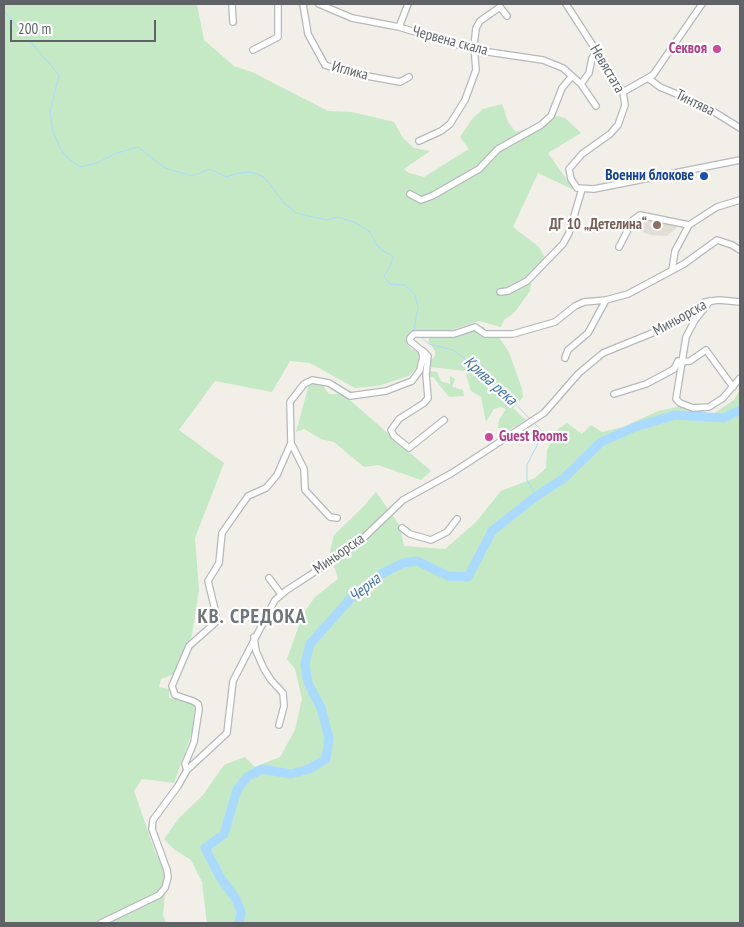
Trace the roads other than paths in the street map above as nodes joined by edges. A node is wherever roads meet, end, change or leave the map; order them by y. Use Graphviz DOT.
graph roads {
  1 [pos="232,4"];
  2 [pos="278,4"];
  3 [pos="303,4"];
  4 [pos="319,4"];
  5 [pos="408,4"];
  6 [pos="566,4"];
  7 [pos="702,4"];
  8 [pos="507,16"];
  9 [pos="233,22"];
  10 [pos="399,27"];
  11 [pos="253,50"];
  12 [pos="475,50"];
  13 [pos="596,51"];
  14 [pos="572,76"];
  15 [pos="409,77"];
  16 [pos="649,79"];
  17 [pos="581,84"];
  18 [pos="623,92"];
  19 [pos="596,106"];
  20 [pos="740,128"];
  21 [pos="419,141"];
  22 [pos="740,160"];
  23 [pos="582,189"];
  24 [pos="410,194"];
  25 [pos="740,200"];
  26 [pos="689,225"];
  27 [pos="619,247"];
  28 [pos="740,250"];
  29 [pos="672,270"];
  30 [pos="500,292"];
  31 [pos="606,300"];
  32 [pos="710,301"];
  33 [pos="740,302"];
  34 [pos="421,350"];
  35 [pos="682,355"];
  36 [pos="565,358"];
  37 [pos="680,362"];
  38 [pos="740,378"];
  39 [pos="733,386"];
  40 [pos="614,394"];
  41 [pos="444,420"];
  42 [pos="290,443"];
  43 [pos="337,518"];
  44 [pos="457,519"];
  45 [pos="402,528"];
  46 [pos="269,578"];
  47 [pos="281,594"];
  48 [pos="254,637"];
  49 [pos="279,724"];
  50 [pos="186,770"];
  51 [pos="100,923"];
  1 -- 9 [label="street"];
  2 -- 11 [label="street"];
  3 -- 15 [label="street, Иглика"];
  4 -- 10 [label="street, Червена скала"];
  5 -- 10 [label="street"];
  6 -- 13 [label="street, Невястата"];
  7 -- 16 [label="street"];
  8 -- 12 [label="street"];
  10 -- 12 [label="street, Червена скала"];
  12 -- 14 [label="street, Червена скала"];
  12 -- 21 [label="street"];
  13 -- 17 [label="street"];
  13 -- 18 [label="street, Невястата"];
  14 -- 17 [label="street, Червена скала"];
  14 -- 24 [label="street"];
  16 -- 18 [label="street"];
  16 -- 20 [label="street, Тинтява"];
  17 -- 19 [label="street, Червена скала"];
  18 -- 23 [label="street, Невястата"];
  22 -- 23 [label="street"];
  23 -- 30 [label="street"];
  25 -- 26 [label="street"];
  26 -- 27 [label="street"];
  26 -- 29 [label="street"];
  28 -- 29 [label="street"];
  29 -- 31 [label="street"];
  31 -- 34 [label="street"];
  31 -- 36 [label="street"];
  32 -- 33 [label="street, Миньорска"];
  32 -- 35 [label="street"];
  32 -- 47 [label="street, Миньорска"];
  34 -- 41 [label="street"];
  34 -- 42 [label="street"];
  35 -- 37 [label="street"];
  35 -- 40 [label="street"];
  37 -- 39 [label="street"];
  37 -- 39 [label="street"];
  38 -- 39 [label="street"];
  42 -- 43 [label="street"];
  42 -- 50 [label="street"];
  44 -- 45 [label="street"];
  46 -- 47 [label="street"];
  47 -- 48 [label="street, Миньорска"];
  48 -- 49 [label="street"];
  48 -- 50 [label="street, Миньорска"];
  50 -- 51 [label="street, Миньорска"];
}
